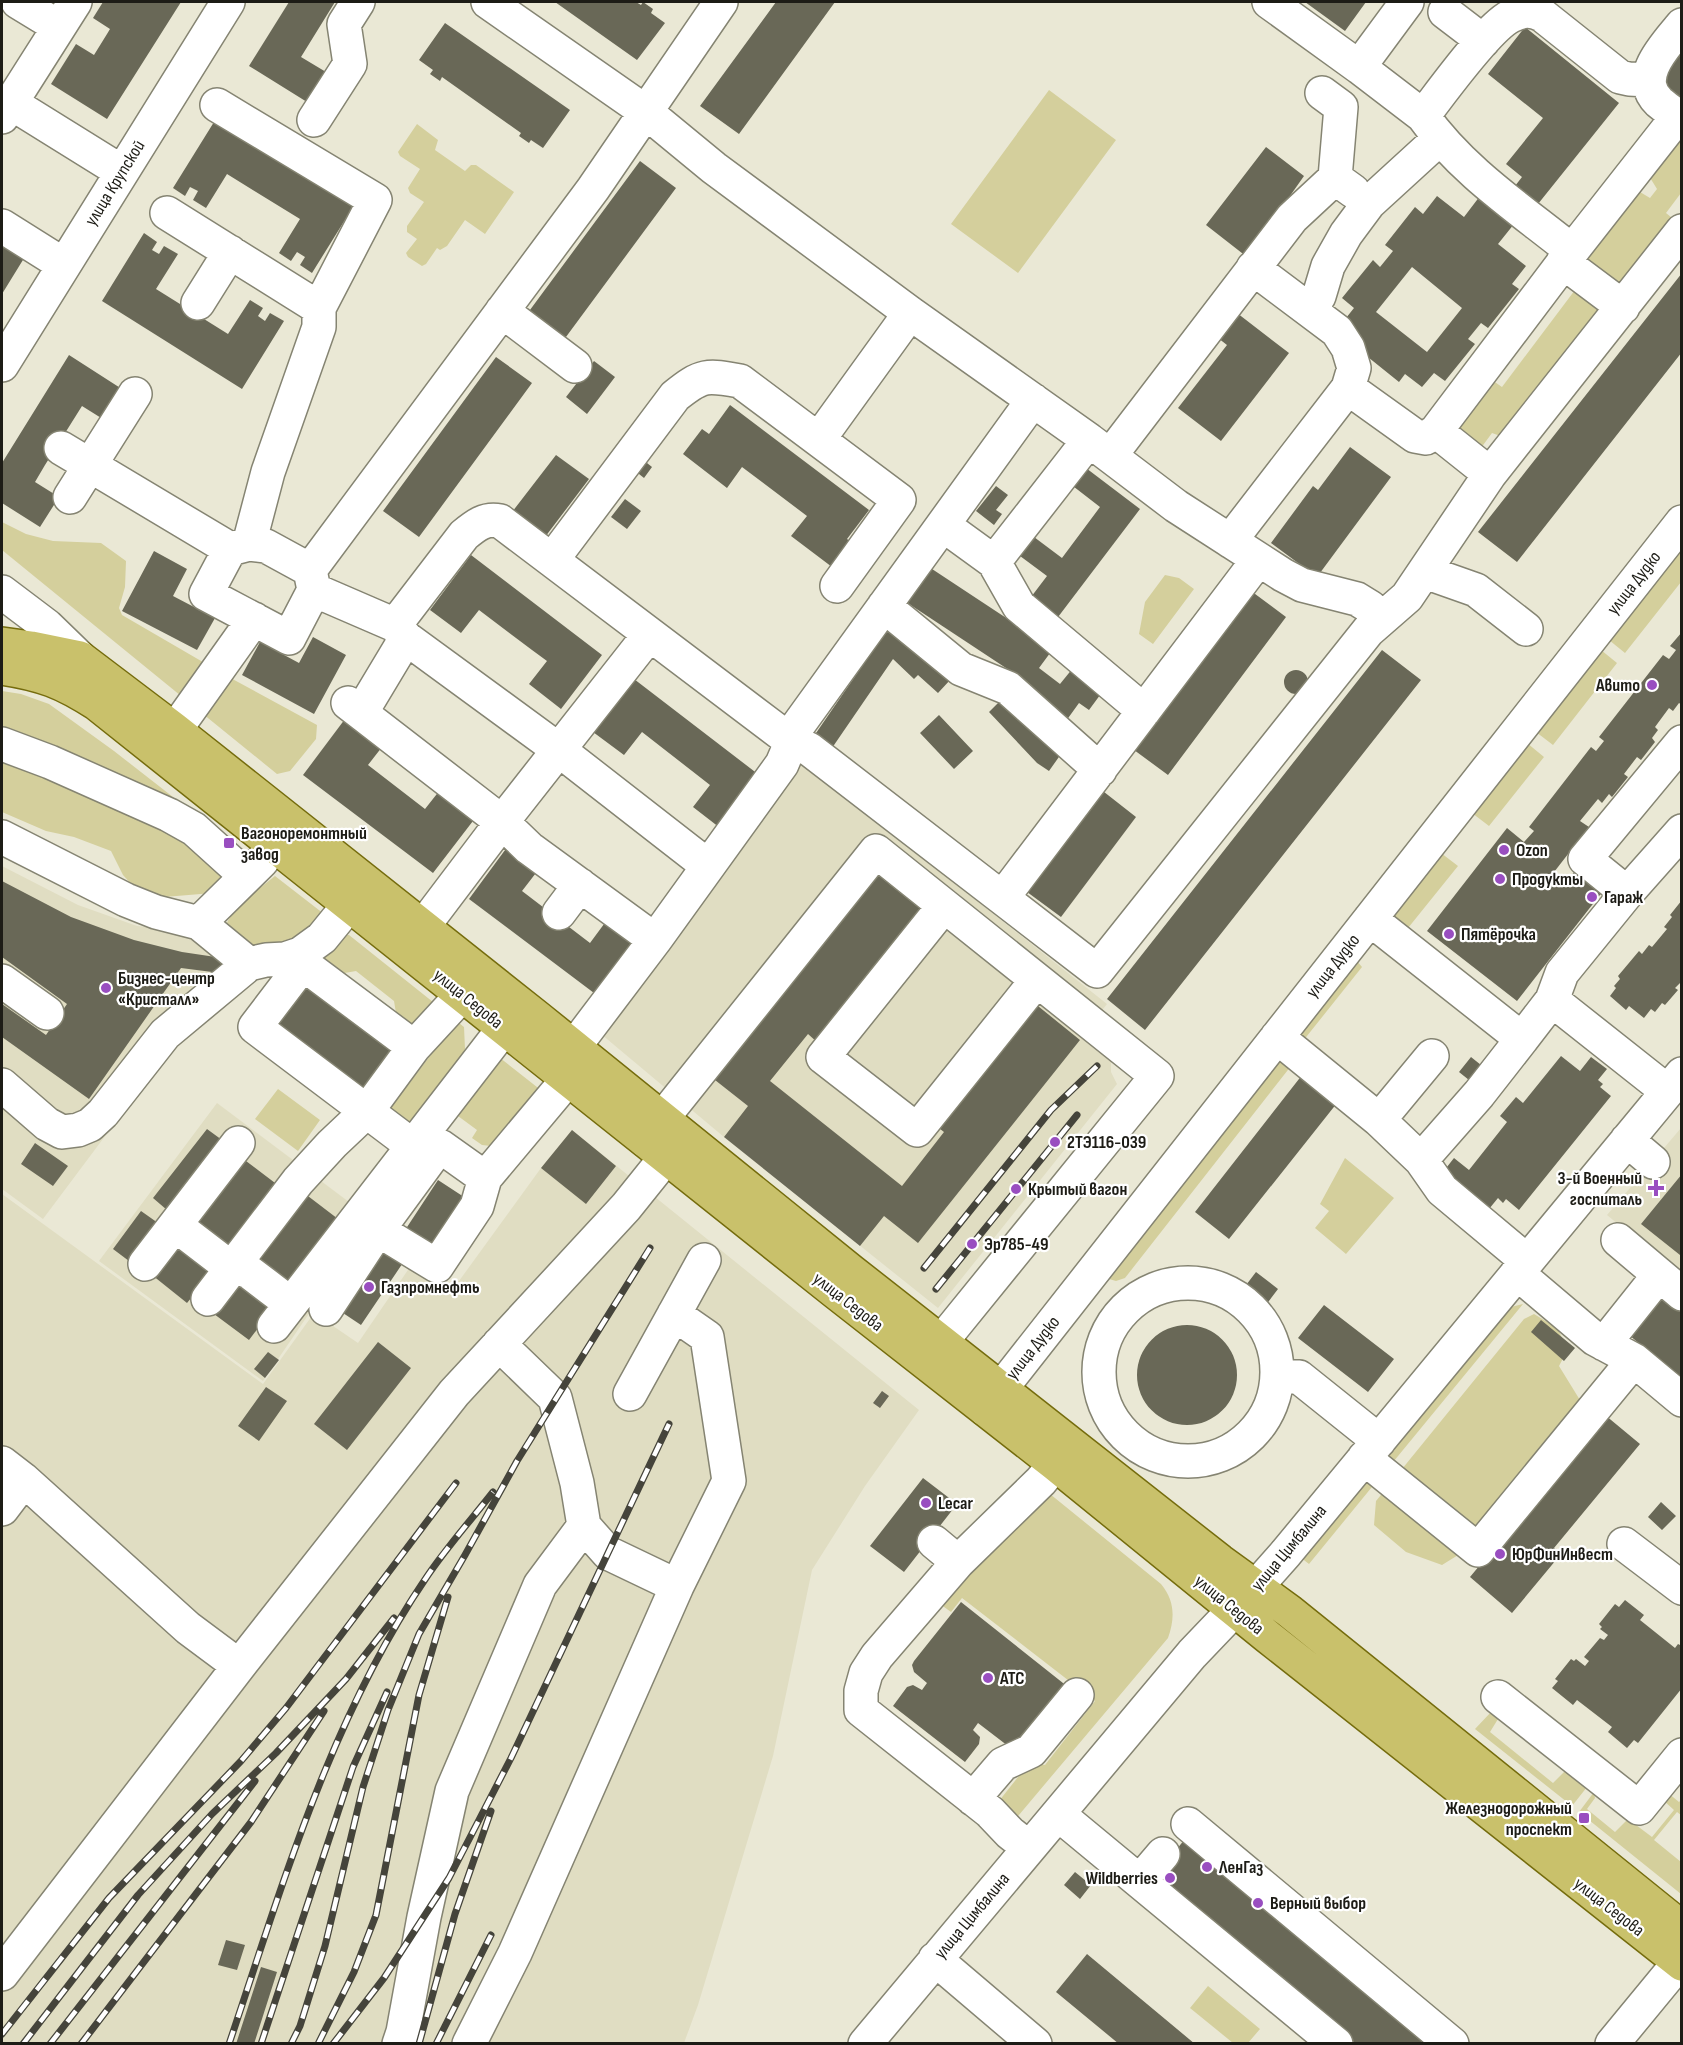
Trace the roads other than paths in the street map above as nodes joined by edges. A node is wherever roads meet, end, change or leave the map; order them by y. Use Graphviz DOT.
graph roads {
  1 [pos="18,2"];
  2 [pos="228,2"];
  3 [pos="358,2"];
  4 [pos="488,2"];
  5 [pos="721,2"];
  6 [pos="1269,2"];
  7 [pos="1407,2"];
  8 [pos="1444,12"];
  9 [pos="67,14"];
  10 [pos="1682,25"];
  11 [pos="1484,41"];
  12 [pos="1359,67"];
  13 [pos="1648,80"];
  14 [pos="1322,93"];
  15 [pos="217,105"];
  16 [pos="6,110"];
  17 [pos="646,112"];
  18 [pos="1680,118"];
  19 [pos="314,120"];
  20 [pos="1431,128"];
  21 [pos="122,172"];
  22 [pos="1335,178"];
  23 [pos="1369,203"];
  24 [pos="167,213"];
  25 [pos="2,226"];
  26 [pos="1682,231"];
  27 [pos="230,252"];
  28 [pos="1568,256"];
  29 [pos="64,265"];
  30 [pos="1253,268"];
  31 [pos="1319,296"];
  32 [pos="198,303"];
  33 [pos="1623,307"];
  34 [pos="319,308"];
  35 [pos="502,311"];
  36 [pos="910,313"];
  37 [pos="2,365"];
  38 [pos="575,366"];
  39 [pos="1348,388"];
  40 [pos="135,394"];
  41 [pos="1033,400"];
  42 [pos="1436,431"];
  43 [pos="819,439"];
  44 [pos="61,448"];
  45 [pos="1100,448"];
  46 [pos="90,466"];
  47 [pos="1490,474"];
  48 [pos="70,497"];
  49 [pos="1682,522"];
  50 [pos="943,525"];
  51 [pos="1230,541"];
  52 [pos="239,546"];
  53 [pos="552,560"];
  54 [pos="1258,561"];
  55 [pos="994,562"];
  56 [pos="1425,572"];
  57 [pos="312,580"];
  58 [pos="837,586"];
  59 [pos="2,592"];
  60 [pos="884,606"];
  61 [pos="254,619"];
  62 [pos="1381,619"];
  63 [pos="1526,629"];
  64 [pos="400,632"];
  65 [pos="650,635"];
  66 [pos="2,644"];
  67 [pos="80,658"];
  68 [pos="2,668"];
  69 [pos="1144,711"];
  70 [pos="175,730"];
  71 [pos="791,741"];
  72 [pos="1682,742"];
  73 [pos="2,744"];
  74 [pos="558,750"];
  75 [pos="1100,770"];
  76 [pos="502,822"];
  77 [pos="1682,831"];
  78 [pos="2,837"];
  79 [pos="708,866"];
  80 [pos="580,885"];
  81 [pos="1627,893"];
  82 [pos="358,894"];
  83 [pos="1003,897"];
  84 [pos="944,906"];
  85 [pos="559,913"];
  86 [pos="1370,919"];
  87 [pos="199,923"];
  88 [pos="414,938"];
  89 [pos="655,940"];
  90 [pos="302,959"];
  91 [pos="249,964"];
  92 [pos="1037,980"];
  93 [pos="3,985"];
  94 [pos="462,995"];
  95 [pos="1552,1000"];
  96 [pos="47,1013"];
  97 [pos="504,1028"];
  98 [pos="1277,1037"];
  99 [pos="1522,1039"];
  100 [pos="414,1047"];
  101 [pos="574,1047"];
  102 [pos="1432,1056"];
  103 [pos="568,1079"];
  104 [pos="1674,1082"];
  105 [pos="2,1086"];
  106 [pos="367,1112"];
  107 [pos="1379,1120"];
  108 [pos="664,1138"];
  109 [pos="1627,1140"];
  110 [pos="238,1143"];
  111 [pos="422,1152"];
  112 [pos="1421,1160"];
  113 [pos="1653,1162"];
  114 [pos="485,1178"];
  115 [pos="377,1218"];
  116 [pos="175,1225"];
  117 [pos="1618,1240"];
  118 [pos="704,1260"];
  119 [pos="145,1264"];
  120 [pos="234,1266"];
  121 [pos="1522,1267"];
  122 [pos="1084,1282"];
  123 [pos="1670,1284"];
  124 [pos="208,1299"];
  125 [pos="326,1310"];
  126 [pos="1122,1312"];
  127 [pos="674,1314"];
  128 [pos="941,1342"];
  129 [pos="499,1344"];
  130 [pos="1604,1344"];
  131 [pos="1634,1360"];
  132 [pos="1278,1376"];
  133 [pos="630,1394"];
  134 [pos="993,1398"];
  135 [pos="1682,1400"];
  136 [pos="1372,1449"];
  137 [pos="1055,1464"];
  138 [pos="13,1472"];
  139 [pos="2,1509"];
  140 [pos="584,1526"];
  141 [pos="1624,1544"];
  142 [pos="677,1587"];
  143 [pos="1682,1588"];
  144 [pos="1245,1599"];
  145 [pos="239,1666"];
  146 [pos="1077,1695"];
  147 [pos="1498,1697"];
  148 [pos="1682,1755"];
  149 [pos="974,1799"];
  150 [pos="1058,1814"];
  151 [pos="1188,1824"];
  152 [pos="1029,1848"];
  153 [pos="1163,1854"];
  154 [pos="1140,1881"];
  155 [pos="1682,1928"];
  156 [pos="935,1959"];
  157 [pos="1681,1961"];
  158 [pos="2,1974"];
  159 [pos="399,2043"];
  160 [pos="469,2043"];
  161 [pos="865,2043"];
  162 [pos="1035,2043"];
  163 [pos="1336,2043"];
  164 [pos="1452,2043"];
  165 [pos="1612,2043"];
  1 -- 9 [label="street"];
  2 -- 21 [label="street, улица Крупской"];
  3 -- 19 [label="street"];
  4 -- 17 [label="street"];
  5 -- 17 [label="street"];
  6 -- 12 [label="street"];
  7 -- 12 [label="street"];
  8 -- 11 [label="street"];
  9 -- 16 [label="street"];
  10 -- 13 [label="street"];
  11 -- 13 [label="street"];
  11 -- 20 [label="street"];
  12 -- 20 [label="street"];
  13 -- 18 [label="street"];
  14 -- 22 [label="street"];
  15 -- 34 [label="street"];
  16 -- 21 [label="street"];
  17 -- 35 [label="street"];
  17 -- 36 [label="street"];
  18 -- 28 [label="street"];
  20 -- 23 [label="street"];
  20 -- 28 [label="street"];
  21 -- 29 [label="street, улица Крупской"];
  22 -- 23 [label="street"];
  22 -- 30 [label="street"];
  23 -- 31 [label="street"];
  24 -- 27 [label="street"];
  25 -- 29 [label="street"];
  26 -- 33 [label="street"];
  27 -- 32 [label="street"];
  27 -- 34 [label="street"];
  28 -- 33 [label="street"];
  28 -- 42 [label="street"];
  29 -- 37 [label="street, улица Крупской"];
  30 -- 39 [label="street"];
  30 -- 45 [label="street"];
  33 -- 47 [label="street"];
  34 -- 52 [label="street"];
  35 -- 38 [label="street"];
  35 -- 57 [label="street"];
  36 -- 41 [label="street"];
  36 -- 43 [label="street"];
  39 -- 42 [label="street"];
  39 -- 51 [label="street"];
  40 -- 46 [label="street"];
  41 -- 45 [label="street"];
  41 -- 50 [label="street"];
  42 -- 47 [label="street"];
  43 -- 53 [label="street"];
  43 -- 58 [label="street"];
  44 -- 46 [label="street"];
  45 -- 51 [label="street"];
  45 -- 55 [label="street"];
  46 -- 48 [label="street"];
  46 -- 52 [label="street"];
  47 -- 56 [label="street"];
  49 -- 86 [label="street, улица Дудко"];
  50 -- 55 [label="street"];
  50 -- 60 [label="street"];
  51 -- 54 [label="street"];
  52 -- 57 [label="street"];
  52 -- 61 [label="street"];
  53 -- 64 [label="street"];
  53 -- 65 [label="street"];
  54 -- 62 [label="street"];
  54 -- 69 [label="street"];
  55 -- 69 [label="street"];
  56 -- 62 [label="street"];
  56 -- 63 [label="street"];
  57 -- 61 [label="street"];
  57 -- 64 [label="street"];
  59 -- 67 [label="street, улица Седова"];
  60 -- 71 [label="street"];
  60 -- 75 [label="street"];
  61 -- 70 [label="street"];
  62 -- 83 [label="street"];
  64 -- 74 [label="street"];
  64 -- 76 [label="street"];
  65 -- 71 [label="street"];
  65 -- 74 [label="street"];
  66 -- 67 [label="main road, улица Седова"];
  67 -- 70 [label="main road, улица Седова"];
  68 -- 82 [label="main road, улица Седова"];
  69 -- 75 [label="street"];
  70 -- 82 [label="main road, улица Седова"];
  71 -- 79 [label="street"];
  71 -- 83 [label="street"];
  72 -- 81 [label="street"];
  73 -- 87 [label="street"];
  74 -- 76 [label="street"];
  74 -- 79 [label="street"];
  75 -- 83 [label="street"];
  76 -- 80 [label="street"];
  76 -- 88 [label="street"];
  77 -- 81 [label="street"];
  78 -- 87 [label="street"];
  79 -- 89 [label="street"];
  80 -- 85 [label="street"];
  80 -- 89 [label="street"];
  81 -- 95 [label="street"];
  82 -- 88 [label="main road, улица Седова"];
  82 -- 90 [label="street"];
  84 -- 92 [label="street"];
  84 -- 92 [label="street"];
  84 -- 108 [label="street"];
  86 -- 98 [label="street, улица Дудко"];
  86 -- 99 [label="street"];
  87 -- 91 [label="street"];
  88 -- 94 [label="main road, улица Седова"];
  88 -- 101 [label="main road, улица Седова"];
  89 -- 101 [label="street"];
  90 -- 91 [label="street"];
  90 -- 100 [label="street"];
  90 -- 106 [label="street"];
  91 -- 105 [label="street"];
  92 -- 128 [label="street"];
  93 -- 96 [label="street"];
  94 -- 97 [label="main road, улица Седова"];
  94 -- 100 [label="street"];
  95 -- 99 [label="street"];
  95 -- 104 [label="street"];
  97 -- 103 [label="main road, улица Седова"];
  97 -- 111 [label="street"];
  98 -- 107 [label="street"];
  98 -- 122 [label="street, улица Дудко"];
  99 -- 112 [label="street"];
  100 -- 106 [label="street"];
  101 -- 108 [label="main road, улица Седова"];
  102 -- 107 [label="street"];
  103 -- 108 [label="main road, улица Седова"];
  103 -- 114 [label="street"];
  104 -- 109 [label="street, улица Цимбалина"];
  106 -- 111 [label="street"];
  106 -- 120 [label="street"];
  107 -- 112 [label="street"];
  108 -- 128 [label="main road, улица Седова"];
  108 -- 129 [label="street"];
  108 -- 134 [label="main road, улица Седова"];
  109 -- 113 [label="street"];
  109 -- 121 [label="street, улица Цимбалина"];
  110 -- 116 [label="street"];
  111 -- 114 [label="street"];
  111 -- 115 [label="street"];
  112 -- 121 [label="street"];
  114 -- 115 [label="street"];
  115 -- 120 [label="street"];
  115 -- 125 [label="street"];
  116 -- 119 [label="street"];
  116 -- 120 [label="street"];
  117 -- 123 [label="street"];
  118 -- 127 [label="street"];
  120 -- 124 [label="street"];
  121 -- 130 [label="street"];
  121 -- 136 [label="street, улица Цимбалина"];
  122 -- 126 [label="street"];
  122 -- 134 [label="street, улица Дудко"];
  123 -- 130 [label="street"];
  126 -- 132 [label="street"];
  126 -- 132 [label="street"];
  127 -- 133 [label="street"];
  127 -- 142 [label="street"];
  128 -- 134 [label="main road, улица Седова"];
  129 -- 140 [label="street"];
  129 -- 145 [label="street"];
  130 -- 131 [label="street"];
  131 -- 135 [label="street"];
  131 -- 136 [label="street"];
  132 -- 136 [label="street"];
  134 -- 137 [label="main road, улица Седова"];
  134 -- 144 [label="main road, улица Седова"];
  136 -- 144 [label="street, улица Цимбалина"];
  137 -- 144 [label="main road, улица Седова"];
  137 -- 149 [label="street"];
  138 -- 139 [label="street"];
  138 -- 145 [label="street"];
  140 -- 142 [label="street"];
  140 -- 159 [label="street"];
  141 -- 143 [label="street"];
  142 -- 160 [label="street"];
  144 -- 150 [label="street, улица Цимбалина"];
  144 -- 155 [label="main road, улица Седова"];
  144 -- 157 [label="main road, улица Седова"];
  145 -- 158 [label="street"];
  146 -- 149 [label="street"];
  147 -- 148 [label="street"];
  149 -- 152 [label="street"];
  150 -- 152 [label="street, улица Цимбалина"];
  150 -- 154 [label="street"];
  151 -- 164 [label="street"];
  152 -- 156 [label="street, улица Цимбалина"];
  153 -- 154 [label="street"];
  154 -- 163 [label="street"];
  156 -- 161 [label="street, улица Цимбалина"];
  156 -- 162 [label="street"];
  157 -- 165 [label="street"];
}
